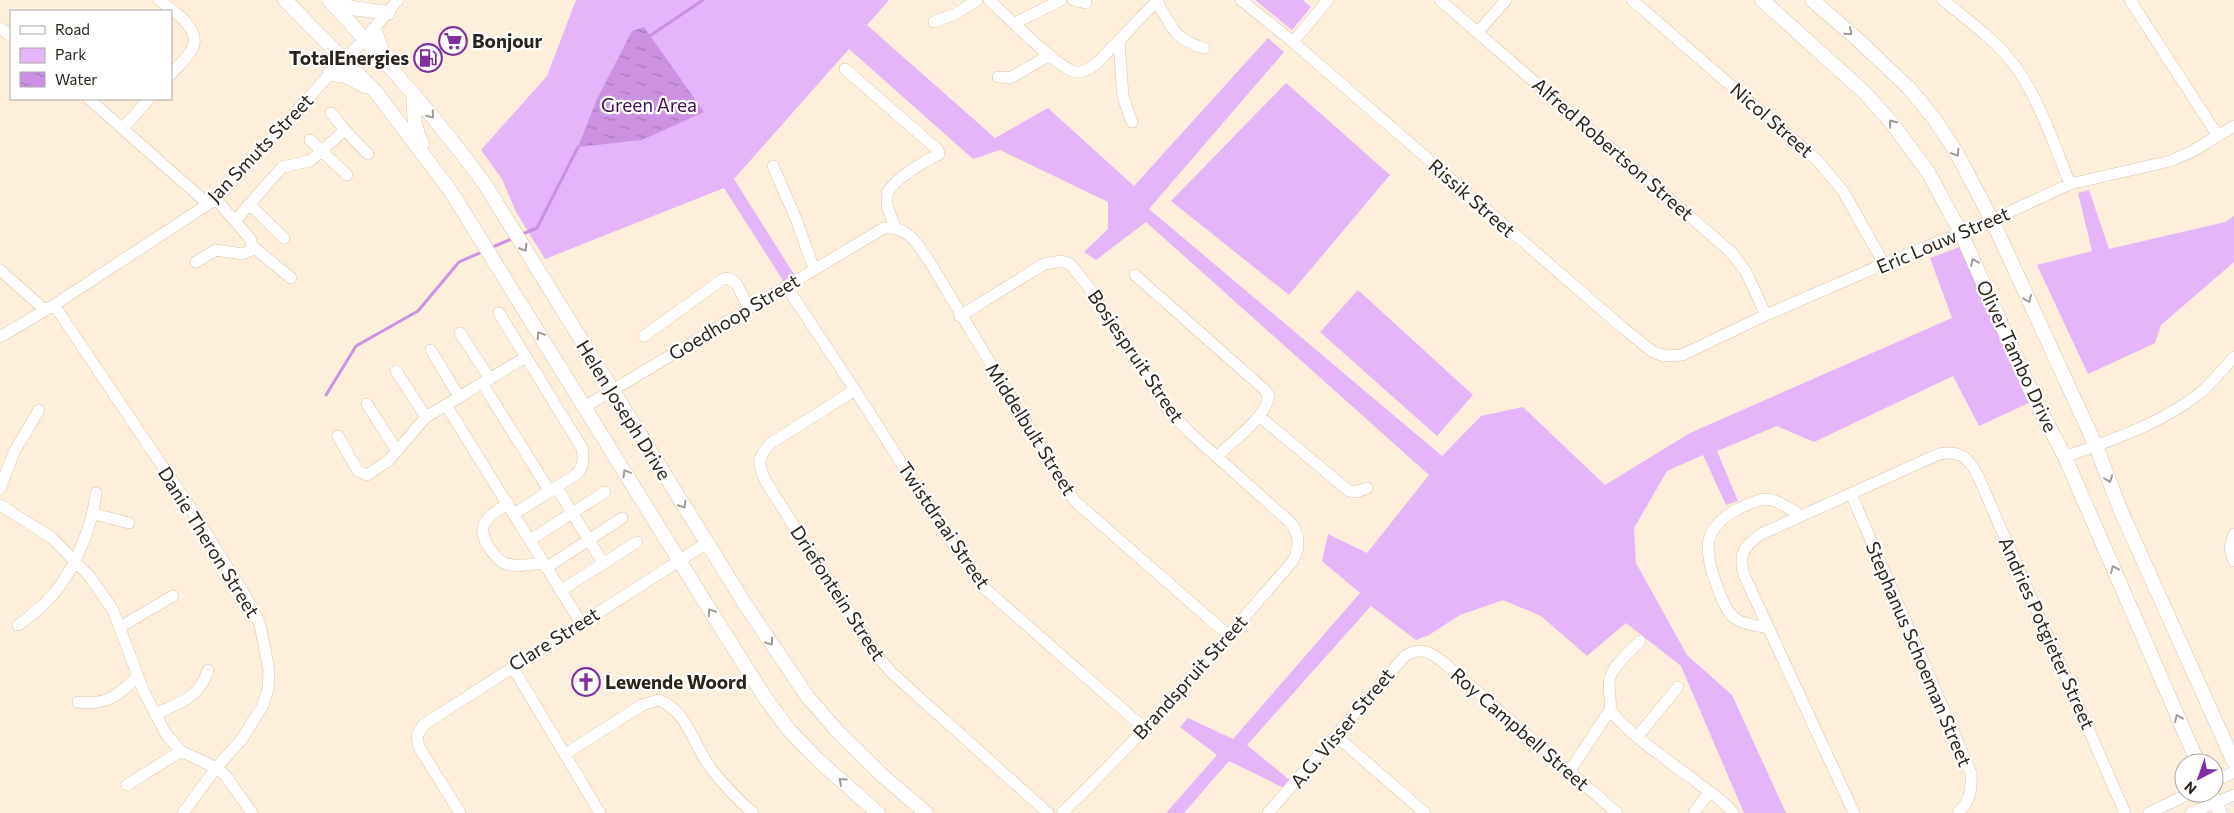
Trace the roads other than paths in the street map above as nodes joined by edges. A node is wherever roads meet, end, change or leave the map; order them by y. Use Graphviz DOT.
graph roads {
  1 [pos="159,0"];
  2 [pos="285,0"];
  3 [pos="329,0"];
  4 [pos="398,0"];
  5 [pos="977,0"];
  6 [pos="989,0"];
  7 [pos="1061,0"];
  8 [pos="1073,0"];
  9 [pos="1157,0"];
  10 [pos="1241,0"];
  11 [pos="1328,0"];
  12 [pos="1440,0"];
  13 [pos="1506,0"];
  14 [pos="1632,0"];
  15 [pos="1762,0"];
  16 [pos="1812,0"];
  17 [pos="1943,0"];
  18 [pos="2130,0"];
  19 [pos="1086,3"];
  20 [pos="170,10"];
  21 [pos="172,12"];
  22 [pos="388,13"];
  23 [pos="934,22"];
  24 [pos="1015,23"];
  25 [pos="1478,32"];
  26 [pos="370,34"];
  27 [pos="1119,41"];
  28 [pos="1293,42"];
  29 [pos="1204,48"];
  30 [pos="1050,55"];
  31 [pos="345,59"];
  32 [pos="845,69"];
  33 [pos="172,73"];
  34 [pos="330,74"];
  35 [pos="998,77"];
  36 [pos="375,91"];
  37 [pos="413,92"];
  38 [pos="90,100"];
  39 [pos="148,100"];
  40 [pos="332,113"];
  41 [pos="1132,122"];
  42 [pos="2234,126"];
  43 [pos="123,128"];
  44 [pos="345,130"];
  45 [pos="2218,136"];
  46 [pos="310,140"];
  47 [pos="322,152"];
  48 [pos="368,154"];
  49 [pos="429,161"];
  50 [pos="773,166"];
  51 [pos="348,176"];
  52 [pos="2070,184"];
  53 [pos="212,201"];
  54 [pos="250,204"];
  55 [pos="1992,220"];
  56 [pos="236,221"];
  57 [pos="889,227"];
  58 [pos="1961,233"];
  59 [pos="284,238"];
  60 [pos="252,246"];
  61 [pos="196,262"];
  62 [pos="1884,264"];
  63 [pos="814,269"];
  64 [pos="0,270"];
  65 [pos="1135,275"];
  66 [pos="291,278"];
  67 [pos="786,286"];
  68 [pos="49,308"];
  69 [pos="750,308"];
  70 [pos="499,313"];
  71 [pos="1766,315"];
  72 [pos="960,316"];
  73 [pos="460,333"];
  74 [pos="644,336"];
  75 [pos="0,337"];
  76 [pos="431,350"];
  77 [pos="1654,352"];
  78 [pos="526,356"];
  79 [pos="2234,357"];
  80 [pos="396,371"];
  81 [pos="486,381"];
  82 [pos="855,390"];
  83 [pos="612,391"];
  84 [pos="459,397"];
  85 [pos="367,404"];
  86 [pos="446,405"];
  87 [pos="586,406"];
  88 [pos="39,410"];
  89 [pos="1259,416"];
  90 [pos="426,417"];
  91 [pos="338,436"];
  92 [pos="2096,446"];
  93 [pos="397,452"];
  94 [pos="1217,456"];
  95 [pos="2065,457"];
  96 [pos="1367,488"];
  97 [pos="0,489"];
  98 [pos="553,490"];
  99 [pos="96,492"];
  100 [pos="605,492"];
  101 [pos="1851,494"];
  102 [pos="508,503"];
  103 [pos="1,507"];
  104 [pos="94,514"];
  105 [pos="514,514"];
  106 [pos="573,514"];
  107 [pos="1801,516"];
  108 [pos="622,518"];
  109 [pos="129,523"];
  110 [pos="1297,530"];
  111 [pos="2234,534"];
  112 [pos="530,540"];
  113 [pos="589,540"];
  114 [pos="637,542"];
  115 [pos="708,543"];
  116 [pos="75,560"];
  117 [pos="679,560"];
  118 [pos="2234,561"];
  119 [pos="603,564"];
  120 [pos="545,565"];
  121 [pos="560,591"];
  122 [pos="173,596"];
  123 [pos="580,622"];
  124 [pos="18,625"];
  125 [pos="120,627"];
  126 [pos="1769,628"];
  127 [pos="1228,635"];
  128 [pos="1640,641"];
  129 [pos="1420,649"];
  130 [pos="512,666"];
  131 [pos="208,670"];
  132 [pos="138,676"];
  133 [pos="1678,687"];
  134 [pos="78,702"];
  135 [pos="1610,710"];
  136 [pos="154,714"];
  137 [pos="1144,728"];
  138 [pos="1336,736"];
  139 [pos="1637,737"];
  140 [pos="181,751"];
  141 [pos="2194,753"];
  142 [pos="565,754"];
  143 [pos="2234,762"];
  144 [pos="216,768"];
  145 [pos="1569,772"];
  146 [pos="127,785"];
  147 [pos="1709,792"];
  148 [pos="2174,801"];
  149 [pos="2215,803"];
  150 [pos="183,813"];
  151 [pos="252,813"];
  152 [pos="460,813"];
  153 [pos="600,813"];
  154 [pos="753,813"];
  155 [pos="878,813"];
  156 [pos="926,813"];
  157 [pos="1048,813"];
  158 [pos="1062,813"];
  159 [pos="1268,813"];
  160 [pos="1425,813"];
  161 [pos="1617,813"];
  162 [pos="1694,813"];
  163 [pos="1733,813"];
  164 [pos="1854,813"];
  165 [pos="1958,813"];
  166 [pos="2126,813"];
  167 [pos="2149,813"];
  168 [pos="2191,813"];
  1 -- 20 [label="street"];
  2 -- 31 [label="street, Helen Joseph Drive"];
  3 -- 22 [label="street"];
  3 -- 26 [label="street, Helen Joseph Drive"];
  4 -- 22 [label="street, Jan Smuts Street"];
  5 -- 23 [label="street"];
  6 -- 24 [label="street"];
  7 -- 24 [label="street"];
  8 -- 19 [label="street"];
  9 -- 27 [label="street"];
  9 -- 29 [label="street"];
  10 -- 28 [label="street, Rissik Street"];
  11 -- 28 [label="street"];
  12 -- 25 [label="street, Alfred Robertson Street"];
  13 -- 25 [label="street"];
  14 -- 62 [label="street, Nicol Street"];
  58 -- 15 [label="street, Oliver Tambo Drive, one-way"];
  16 -- 55 [label="street, Oliver Tambo Drive, one-way"];
  17 -- 52 [label="street"];
  18 -- 45 [label="street"];
  21 -- 33 [label="street"];
  22 -- 26 [label="street, Jan Smuts Street"];
  24 -- 30 [label="street"];
  25 -- 71 [label="street, Alfred Robertson Street"];
  26 -- 31 [label="street, Jan Smuts Street"];
  26 -- 37 [label="street, Helen Joseph Drive"];
  27 -- 30 [label="street"];
  27 -- 41 [label="street"];
  28 -- 77 [label="street, Rissik Street"];
  30 -- 35 [label="street"];
  31 -- 34 [label="street, Jan Smuts Street"];
  31 -- 36 [label="street, Helen Joseph Drive"];
  32 -- 57 [label="street"];
  34 -- 36 [label="street"];
  34 -- 53 [label="street, Jan Smuts Street"];
  36 -- 49 [label="street, Helen Joseph Drive"];
  37 -- 49 [label="street"];
  37 -- 83 [label="street, Helen Joseph Drive, one-way"];
  38 -- 43 [label="street"];
  39 -- 43 [label="street"];
  40 -- 44 [label="street"];
  42 -- 45 [label="street, Eric Louw Street"];
  43 -- 53 [label="street"];
  44 -- 47 [label="street"];
  44 -- 48 [label="street"];
  45 -- 52 [label="street, Eric Louw Street"];
  46 -- 47 [label="street"];
  47 -- 51 [label="street"];
  47 -- 54 [label="street"];
  87 -- 49 [label="street, Helen Joseph Drive, one-way"];
  50 -- 63 [label="street"];
  52 -- 55 [label="street, Eric Louw Street"];
  53 -- 56 [label="street"];
  53 -- 68 [label="street, Jan Smuts Street"];
  54 -- 56 [label="street"];
  54 -- 59 [label="street"];
  55 -- 58 [label="street, Eric Louw Street"];
  55 -- 92 [label="street, Oliver Tambo Drive, one-way"];
  56 -- 60 [label="street"];
  57 -- 63 [label="street, Goedhoop Street"];
  57 -- 72 [label="street, Middelbult Street"];
  58 -- 62 [label="street, Eric Louw Street"];
  95 -- 58 [label="street, Oliver Tambo Drive, one-way"];
  60 -- 61 [label="street"];
  60 -- 66 [label="street"];
  62 -- 71 [label="street, Eric Louw Street"];
  63 -- 67 [label="street, Goedhoop Street"];
  64 -- 68 [label="street, Danie Theron Street"];
  65 -- 89 [label="street"];
  67 -- 69 [label="street, Goedhoop Street"];
  67 -- 82 [label="street, Twistdraai Street"];
  68 -- 75 [label="street, Jan Smuts Street"];
  68 -- 144 [label="street, Danie Theron Street"];
  69 -- 74 [label="street"];
  69 -- 83 [label="street, Goedhoop Street"];
  70 -- 78 [label="street"];
  71 -- 77 [label="street, Eric Louw Street"];
  72 -- 94 [label="street, Bosjespruit Street"];
  72 -- 127 [label="street, Middelbult Street"];
  73 -- 81 [label="street"];
  76 -- 84 [label="street"];
  78 -- 81 [label="street"];
  78 -- 98 [label="street"];
  79 -- 92 [label="street"];
  80 -- 90 [label="street"];
  81 -- 84 [label="street"];
  81 -- 98 [label="street"];
  82 -- 137 [label="street, Twistdraai Street"];
  82 -- 157 [label="street, Driefontein Street"];
  83 -- 87 [label="street, Goedhoop Street"];
  83 -- 115 [label="street, Helen Joseph Drive, one-way"];
  84 -- 86 [label="street"];
  85 -- 93 [label="street"];
  86 -- 90 [label="street"];
  86 -- 102 [label="street"];
  117 -- 87 [label="street, Helen Joseph Drive, one-way"];
  88 -- 97 [label="street"];
  89 -- 94 [label="street"];
  89 -- 96 [label="street"];
  90 -- 93 [label="street"];
  91 -- 93 [label="street"];
  92 -- 95 [label="street"];
  92 -- 143 [label="street, Oliver Tambo Drive, one-way"];
  94 -- 110 [label="street, Bosjespruit Street"];
  141 -- 95 [label="street, Oliver Tambo Drive, one-way"];
  98 -- 105 [label="street"];
  98 -- 106 [label="street"];
  99 -- 104 [label="street"];
  100 -- 106 [label="street"];
  101 -- 107 [label="street"];
  101 -- 165 [label="street, Stephanus Schoeman Street"];
  101 -- 166 [label="street, Andries Potgieter Street"];
  102 -- 105 [label="street"];
  102 -- 120 [label="street"];
  103 -- 116 [label="street"];
  104 -- 109 [label="street"];
  104 -- 116 [label="street"];
  105 -- 112 [label="street"];
  106 -- 112 [label="street"];
  106 -- 113 [label="street"];
  107 -- 126 [label="street"];
  107 -- 126 [label="street"];
  108 -- 113 [label="street"];
  110 -- 127 [label="street, Brandspruit Street"];
  111 -- 118 [label="street"];
  112 -- 120 [label="street"];
  113 -- 119 [label="street"];
  113 -- 120 [label="street"];
  114 -- 119 [label="street"];
  115 -- 117 [label="street, Clare Street"];
  115 -- 156 [label="street, Helen Joseph Drive, one-way"];
  116 -- 124 [label="street"];
  116 -- 125 [label="street"];
  117 -- 123 [label="street, Clare Street"];
  155 -- 117 [label="street, Helen Joseph Drive, one-way"];
  119 -- 121 [label="street"];
  120 -- 121 [label="street"];
  121 -- 123 [label="street"];
  122 -- 125 [label="street"];
  123 -- 130 [label="street, Clare Street"];
  125 -- 132 [label="street"];
  126 -- 164 [label="street"];
  127 -- 137 [label="street, Brandspruit Street"];
  128 -- 135 [label="street"];
  129 -- 138 [label="street, A.G. Visser Street"];
  129 -- 145 [label="street, Roy Campbell Street"];
  130 -- 142 [label="street"];
  130 -- 152 [label="street, Clare Street"];
  131 -- 136 [label="street"];
  132 -- 134 [label="street"];
  132 -- 136 [label="street"];
  133 -- 139 [label="street"];
  135 -- 139 [label="street"];
  135 -- 145 [label="street"];
  136 -- 140 [label="street"];
  137 -- 158 [label="street, Brandspruit Street"];
  138 -- 159 [label="street, A.G. Visser Street"];
  138 -- 160 [label="street"];
  139 -- 147 [label="street"];
  140 -- 144 [label="street"];
  140 -- 146 [label="street"];
  142 -- 153 [label="street"];
  142 -- 154 [label="street"];
  144 -- 150 [label="street, Danie Theron Street"];
  144 -- 151 [label="street"];
  145 -- 161 [label="street, Roy Campbell Street"];
  147 -- 162 [label="street"];
  147 -- 163 [label="street"];
  148 -- 167 [label="street"];
  149 -- 168 [label="street"];
}
